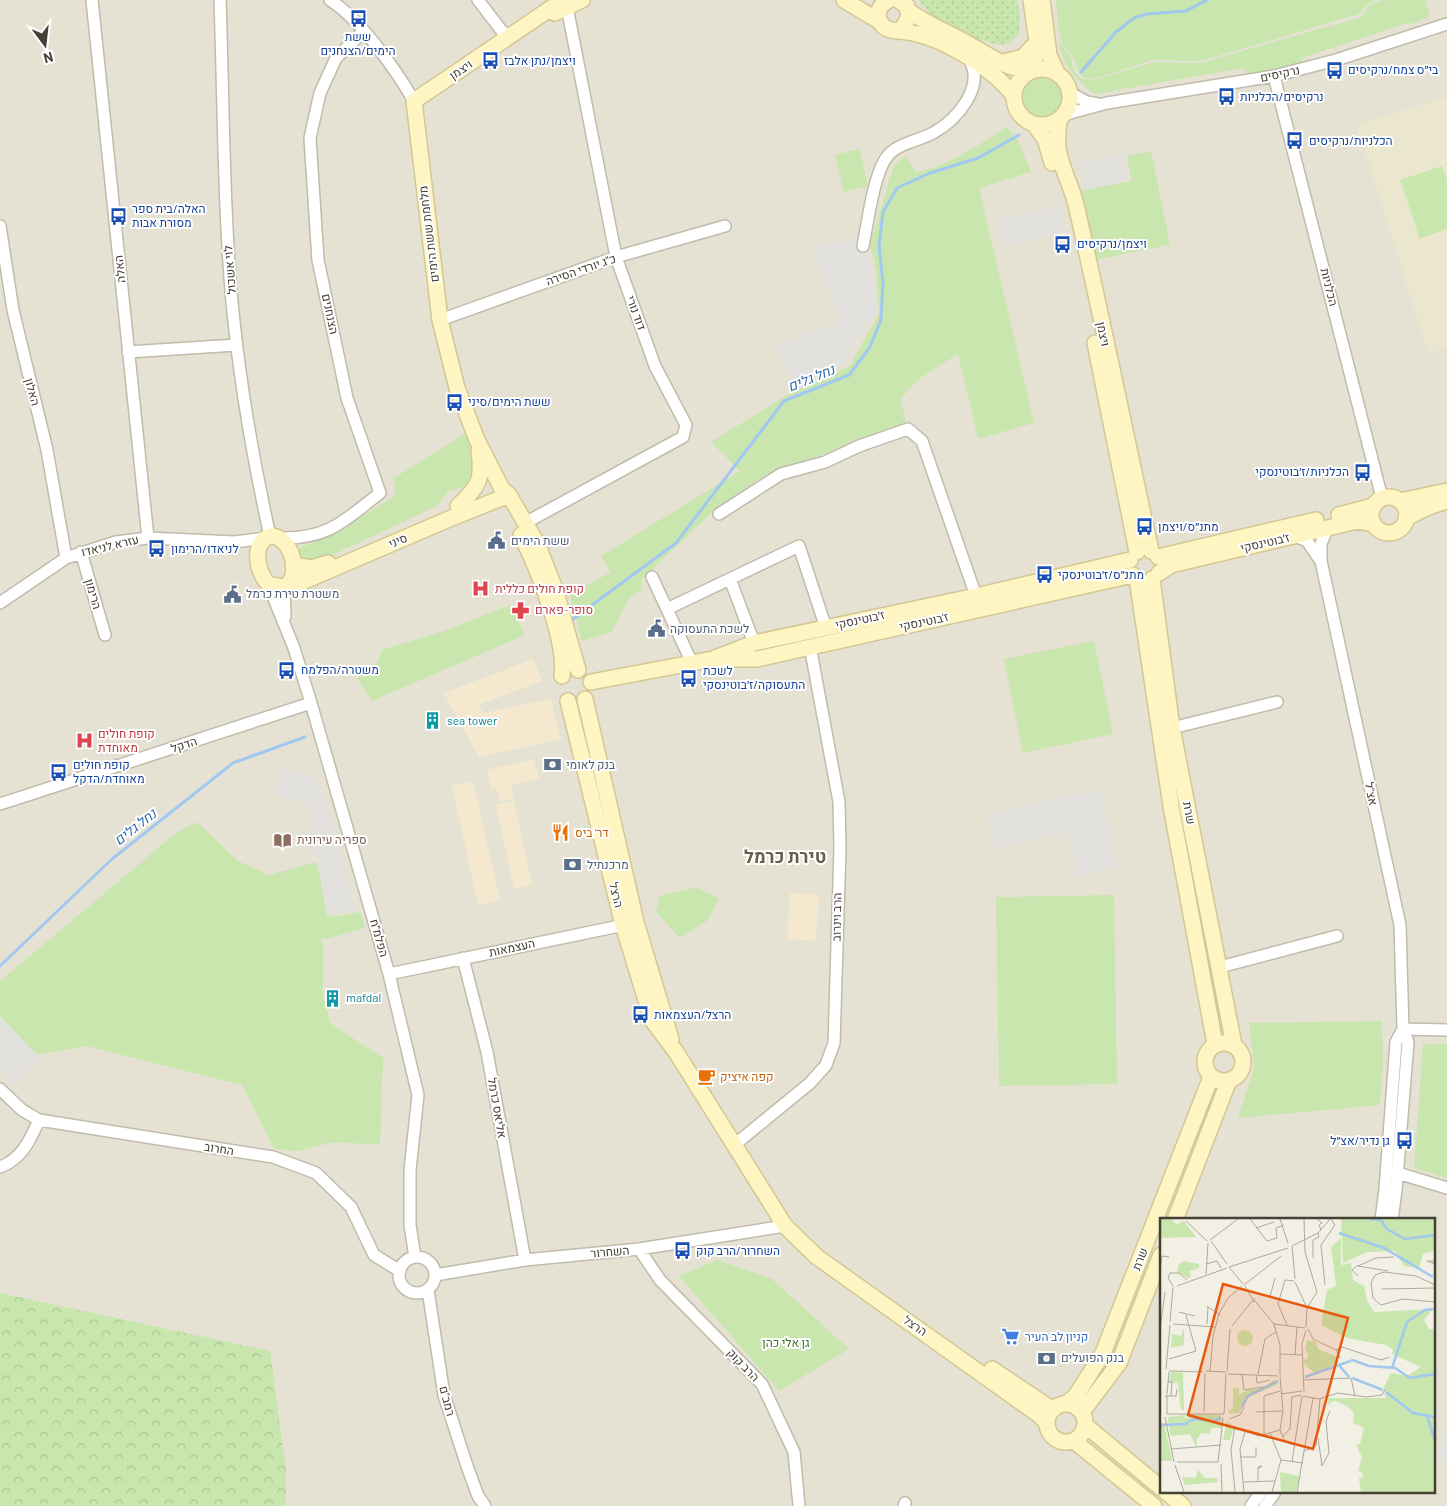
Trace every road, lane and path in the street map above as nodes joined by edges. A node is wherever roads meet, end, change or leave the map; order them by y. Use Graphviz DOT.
graph roads {
  1 [pos="92,0"];
  2 [pos="220,0"];
  3 [pos="330,0"];
  4 [pos="478,0"];
  5 [pos="582,0"];
  6 [pos="844,0"];
  7 [pos="889,0"];
  8 [pos="1032,0"];
  9 [pos="1042,0"];
  10 [pos="565,3"];
  11 [pos="905,5"];
  12 [pos="878,21"];
  13 [pos="1447,24"];
  14 [pos="897,31"];
  15 [pos="363,32"];
  16 [pos="508,39"];
  17 [pos="1036,42"];
  18 [pos="969,59"];
  19 [pos="998,70"];
  20 [pos="1032,71"];
  21 [pos="1057,73"];
  22 [pos="1274,76"];
  23 [pos="974,87"];
  24 [pos="1070,93"];
  25 [pos="1014,96"];
  26 [pos="414,101"];
  27 [pos="1107,103"];
  28 [pos="1062,117"];
  29 [pos="1034,124"];
  30 [pos="0,226"];
  31 [pos="725,226"];
  32 [pos="863,246"];
  33 [pos="616,257"];
  34 [pos="440,320"];
  35 [pos="236,345"];
  36 [pos="128,352"];
  37 [pos="477,440"];
  38 [pos="1447,491"];
  39 [pos="504,494"];
  40 [pos="1400,501"];
  41 [pos="1447,501"];
  42 [pos="1378,502"];
  43 [pos="458,506"];
  44 [pos="719,514"];
  45 [pos="1406,518"];
  46 [pos="525,523"];
  47 [pos="1373,524"];
  48 [pos="1326,528"];
  49 [pos="1295,536"];
  50 [pos="272,537"];
  51 [pos="148,538"];
  52 [pos="234,542"];
  53 [pos="81,552"];
  54 [pos="258,553"];
  55 [pos="66,558"];
  56 [pos="1321,562"];
  57 [pos="293,565"];
  58 [pos="1145,566"];
  59 [pos="652,577"];
  60 [pos="730,579"];
  61 [pos="268,584"];
  62 [pos="286,586"];
  63 [pos="976,596"];
  64 [pos="0,603"];
  65 [pos="667,609"];
  66 [pos="286,626"];
  67 [pos="826,628"];
  68 [pos="105,635"];
  69 [pos="754,643"];
  70 [pos="810,646"];
  71 [pos="713,659"];
  72 [pos="692,663"];
  73 [pos="578,670"];
  74 [pos="562,676"];
  75 [pos="591,682"];
  76 [pos="585,699"];
  77 [pos="568,700"];
  78 [pos="1277,702"];
  79 [pos="311,703"];
  80 [pos="1172,728"];
  81 [pos="0,804"];
  82 [pos="629,924"];
  83 [pos="1337,936"];
  84 [pos="463,958"];
  85 [pos="1220,967"];
  86 [pos="389,974"];
  87 [pos="1403,1029"];
  88 [pos="1447,1030"];
  89 [pos="1215,1044"];
  90 [pos="1234,1045"];
  91 [pos="1211,1077"];
  92 [pos="1229,1080"];
  93 [pos="0,1089"];
  94 [pos="39,1120"];
  95 [pos="733,1146"];
  96 [pos="0,1168"];
  97 [pos="1392,1171"];
  98 [pos="1447,1188"];
  99 [pos="1176,1218"];
  100 [pos="1381,1218"];
  101 [pos="1392,1218"];
  102 [pos="785,1226"];
  103 [pos="639,1249"];
  104 [pos="415,1257"];
  105 [pos="1160,1259"];
  106 [pos="525,1260"];
  107 [pos="400,1271"];
  108 [pos="435,1275"];
  109 [pos="428,1290"];
  110 [pos="1055,1413"];
  111 [pos="1083,1418"];
  112 [pos="1074,1441"];
  113 [pos="1160,1487"];
  114 [pos="1168,1494"];
  115 [pos="1260,1494"];
  116 [pos="1274,1494"];
  117 [pos="476,1501"];
  118 [pos="485,1506"];
  119 [pos="799,1506"];
  120 [pos="1154,1506"];
  121 [pos="1183,1506"];
  122 [pos="1252,1506"];
  123 [pos="1265,1506"];
  1 -- 36 [label="street, האלה"];
  2 -- 35 [label="street, לוי אשכול"];
  3 -- 15 [label="street, מלחמת ששת הימים"];
  4 -- 16 [label="street"];
  5 -- 10 [label="street, ויצמן"];
  6 -- 12 [label="street"];
  7 -- 12 [label="street"];
  8 -- 17 [label="street"];
  9 -- 21 [label="street"];
  10 -- 16 [label="street, ויצמן"];
  10 -- 33 [label="street, דוד נורי"];
  11 -- 14 [label="street"];
  11 -- 19 [label="street"];
  12 -- 14 [label="street"];
  13 -- 22 [label="street, נרקיסים"];
  14 -- 18 [label="street"];
  15 -- 26 [label="street, מלחמת ששת הימים"];
  15 -- 50 [label="street, הצנחנים"];
  16 -- 26 [label="street, ויצמן"];
  17 -- 19 [label="street"];
  17 -- 20 [label="street"];
  18 -- 19 [label="street"];
  18 -- 23 [label="street"];
  19 -- 20 [label="street"];
  19 -- 23 [label="street"];
  19 -- 25 [label="street"];
  20 -- 21 [label="street"];
  20 -- 25 [label="street"];
  21 -- 24 [label="street"];
  22 -- 27 [label="street, נרקיסים"];
  22 -- 42 [label="street, הכלניות"];
  23 -- 32 [label="street"];
  24 -- 27 [label="street, נרקיסים"];
  24 -- 28 [label="street"];
  25 -- 29 [label="street"];
  26 -- 34 [label="street, מלחמת ששת הימים"];
  27 -- 28 [label="street, נרקיסים"];
  28 -- 29 [label="street"];
  28 -- 58 [label="street, ויצמן"];
  29 -- 58 [label="street, ויצמן"];
  30 -- 55 [label="street, האלון"];
  31 -- 33 [label="street, כ\"ג יורדי הסירה"];
  33 -- 34 [label="street, כ\"ג יורדי הסירה"];
  33 -- 46 [label="street, דוד נורי"];
  34 -- 37 [label="street, מלחמת ששת הימים"];
  35 -- 36 [label="street"];
  35 -- 50 [label="street, לוי אשכול"];
  36 -- 51 [label="street, האלה"];
  37 -- 39 [label="street, מלחמת ששת הימים"];
  37 -- 43 [label="street"];
  38 -- 40 [label="street"];
  39 -- 43 [label="street, סיני"];
  39 -- 46 [label="street, מלחמת ששת הימים"];
  39 -- 62 [label="street, סיני"];
  39 -- 74 [label="street, מלחמת ששת הימים"];
  40 -- 42 [label="street"];
  40 -- 45 [label="street"];
  41 -- 45 [label="street"];
  42 -- 47 [label="street"];
  42 -- 58 [label="street, ז׳בוטינסקי"];
  43 -- 57 [label="street, סיני"];
  44 -- 63 [label="street"];
  45 -- 47 [label="street"];
  46 -- 73 [label="street, מלחמת ששת הימים"];
  47 -- 48 [label="street, ז׳בוטינסקי"];
  48 -- 49 [label="street, ז׳בוטינסקי"];
  48 -- 56 [label="street, אצ\"ל"];
  49 -- 56 [label="street, אצ\"ל"];
  49 -- 58 [label="street, ז׳בוטינסקי"];
  50 -- 52 [label="street, עזרא לניאדו"];
  50 -- 54 [label="street"];
  50 -- 57 [label="street"];
  51 -- 52 [label="street, עזרא לניאדו"];
  51 -- 53 [label="street, עזרא לניאדו"];
  52 -- 54 [label="street, עזרא לניאדו"];
  53 -- 55 [label="street, עזרא לניאדו"];
  53 -- 68 [label="street, הרימון"];
  54 -- 61 [label="street"];
  55 -- 64 [label="street, עזרא לניאדו"];
  56 -- 87 [label="street, אצ\"ל"];
  57 -- 62 [label="street"];
  58 -- 63 [label="street, ז׳בוטינסקי"];
  58 -- 70 [label="street, ז'בוטינסקי"];
  58 -- 80 [label="street, שרת"];
  58 -- 89 [label="street, שרת"];
  59 -- 65 [label="street"];
  60 -- 65 [label="street"];
  60 -- 67 [label="street"];
  60 -- 69 [label="street"];
  61 -- 62 [label="street"];
  61 -- 66 [label="street, הפלמ\"ח"];
  62 -- 66 [label="street, הפלמ\"ח"];
  63 -- 67 [label="street, ז׳בוטינסקי"];
  65 -- 72 [label="street"];
  66 -- 79 [label="street, הפלמ\"ח"];
  67 -- 69 [label="street, ז׳בוטינסקי"];
  69 -- 71 [label="street, ז׳בוטינסקי"];
  70 -- 71 [label="street, ז'בוטינסקי"];
  70 -- 95 [label="street, הרב וינרוב"];
  71 -- 72 [label="street, ז׳בוטינסקי"];
  72 -- 75 [label="street, ז׳בוטינסקי"];
  73 -- 74 [label="street"];
  73 -- 75 [label="street"];
  74 -- 77 [label="street"];
  75 -- 76 [label="street"];
  76 -- 77 [label="street"];
  76 -- 82 [label="street, הרצל"];
  77 -- 82 [label="street, הרצל"];
  78 -- 80 [label="street"];
  79 -- 81 [label="street, הדקל"];
  79 -- 86 [label="street, הפלמ\"ח"];
  80 -- 85 [label="street, שרת"];
  82 -- 84 [label="street, העצמאות"];
  82 -- 95 [label="street, הרצל"];
  83 -- 85 [label="street"];
  84 -- 86 [label="street, העצמאות"];
  84 -- 106 [label="street, אליאס כרמל"];
  85 -- 90 [label="street, שרת"];
  86 -- 104 [label="street, הפלמ\"ח"];
  87 -- 88 [label="street"];
  87 -- 97 [label="street, אצ\"ל"];
  89 -- 90 [label="street"];
  89 -- 91 [label="street"];
  90 -- 92 [label="street"];
  91 -- 92 [label="street"];
  91 -- 110 [label="street, שרת"];
  92 -- 99 [label="street"];
  93 -- 94 [label="street, החרוב"];
  94 -- 96 [label="street"];
  94 -- 107 [label="street, החרוב"];
  95 -- 102 [label="street, הרצל"];
  97 -- 98 [label="street"];
  97 -- 100 [label="street, אצ\"ל"];
  97 -- 101 [label="street, אצ\"ל"];
  102 -- 103 [label="street, השחרור"];
  102 -- 110 [label="street, הרצל"];
  103 -- 106 [label="street, השחרור"];
  103 -- 119 [label="street, הרב קוק"];
  104 -- 107 [label="street"];
  104 -- 108 [label="street"];
  105 -- 111 [label="street, שרת"];
  106 -- 108 [label="street, השחרור"];
  107 -- 109 [label="street"];
  108 -- 109 [label="street"];
  109 -- 117 [label="street, רמב\"ם"];
  110 -- 111 [label="street"];
  110 -- 112 [label="street"];
  111 -- 112 [label="street"];
  111 -- 113 [label="street"];
  112 -- 120 [label="street"];
  114 -- 121 [label="street"];
  115 -- 122 [label="street"];
  116 -- 123 [label="street"];
  117 -- 118 [label="street, רמב\"ם"];
}
